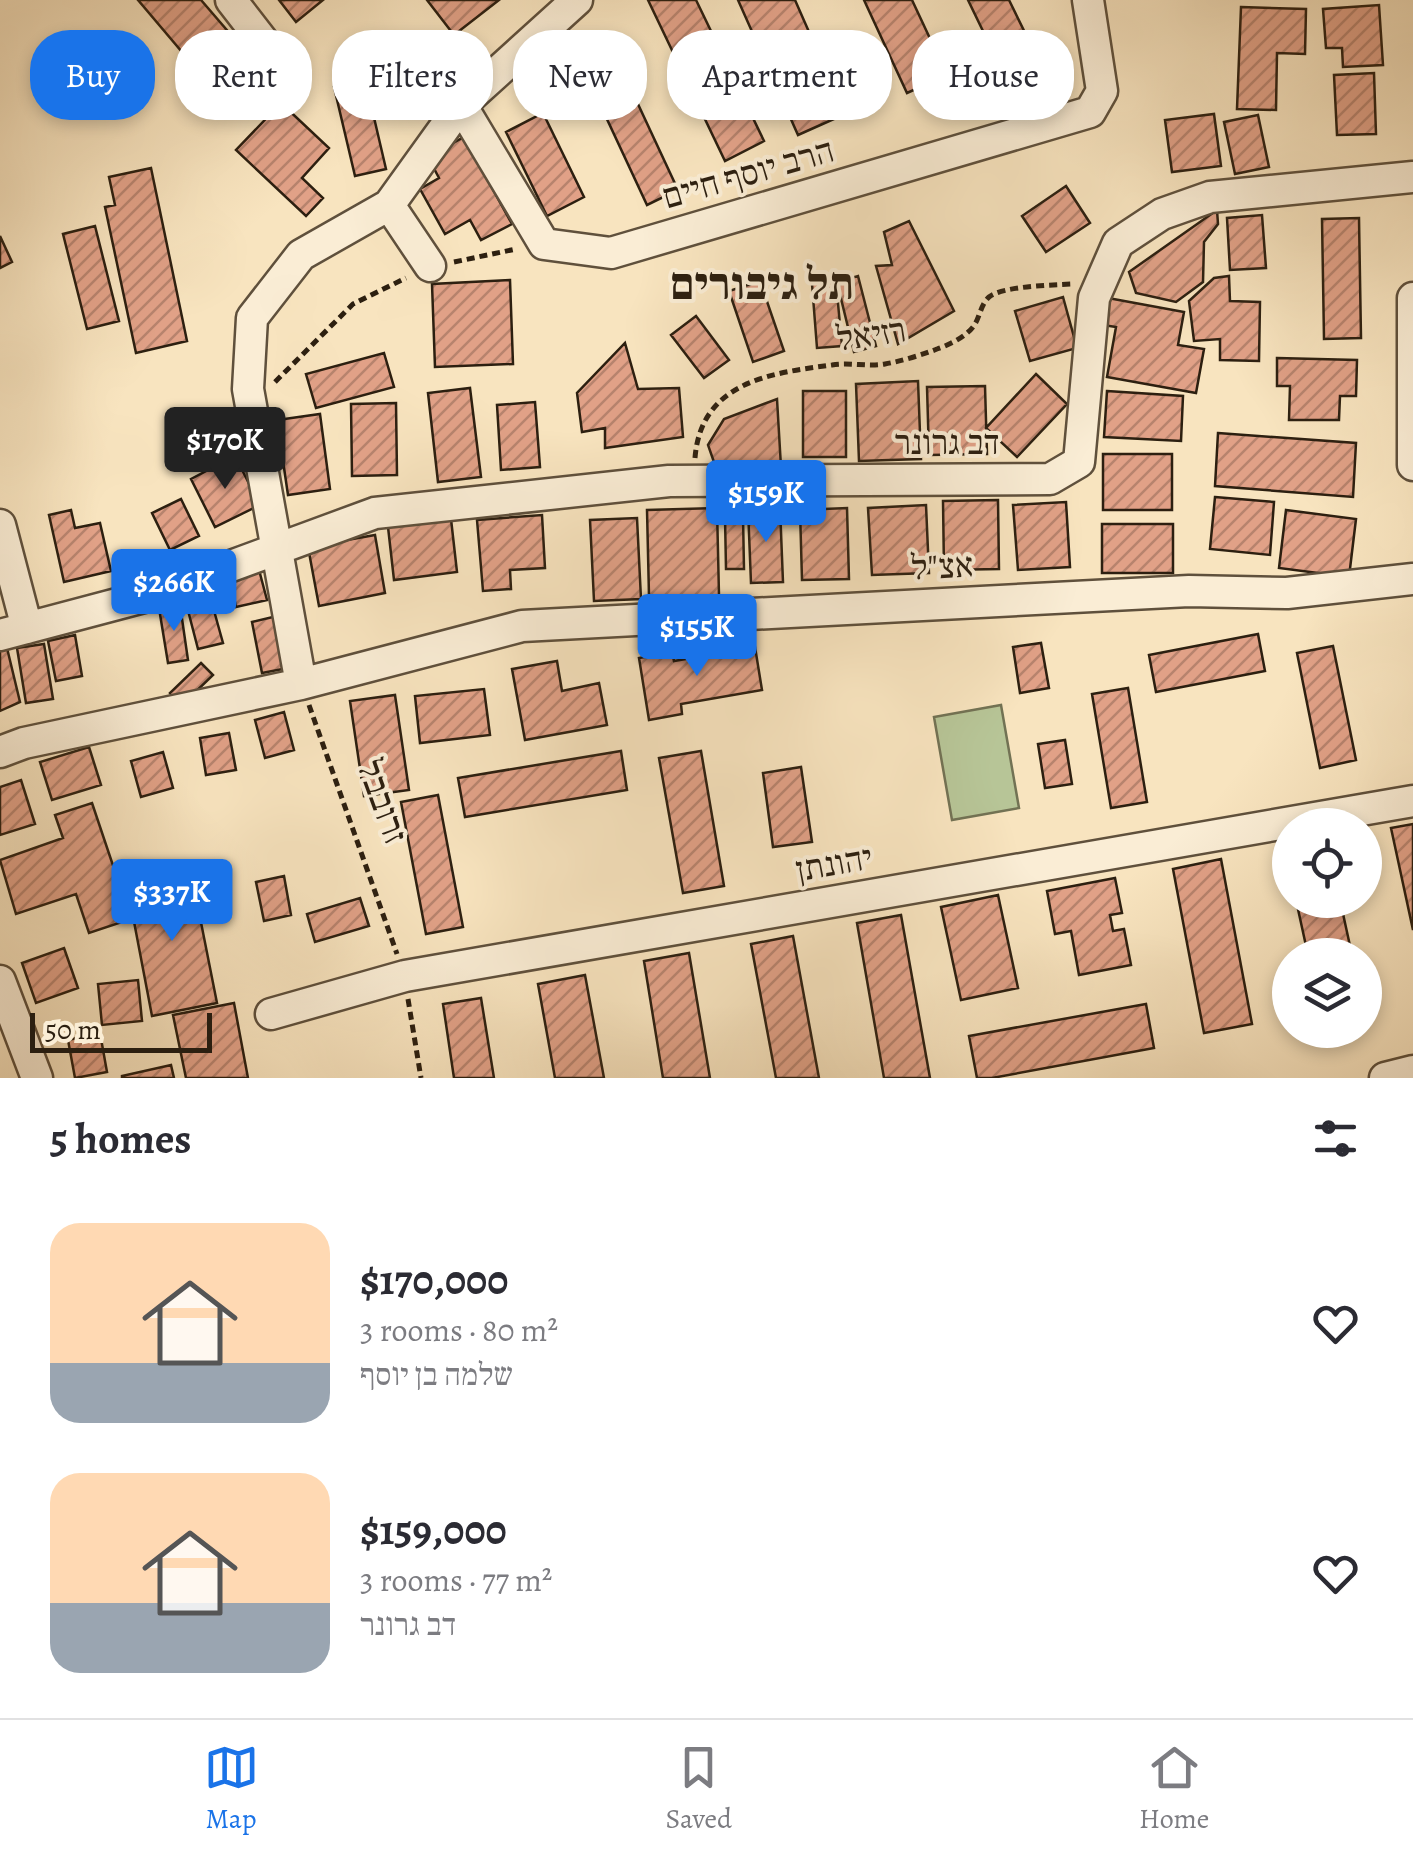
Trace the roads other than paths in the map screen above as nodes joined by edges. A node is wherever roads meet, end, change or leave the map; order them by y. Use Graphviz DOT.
graph roads {
  1 [pos="232,0"];
  2 [pos="577,0"];
  3 [pos="1088,0"];
  4 [pos="255,30"];
  5 [pos="493,75"];
  6 [pos="450,120"];
  7 [pos="470,120"];
  8 [pos="1413,177"];
  9 [pos="389,205"];
  10 [pos="430,266"];
  11 [pos="1413,298"];
  12 [pos="1413,465"];
  13 [pos="0,525"];
  14 [pos="279,549"];
  15 [pos="1413,580"];
  16 [pos="13,631"];
  17 [pos="301,684"];
  18 [pos="0,752"];
  19 [pos="1413,801"];
  20 [pos="0,982"];
  21 [pos="271,1014"];
  22 [pos="1413,1071"];
  23 [pos="37,1078"];
  24 [pos="1385,1078"];
  1 -- 4 [label="street"];
  2 -- 5 [label="street"];
  3 -- 7 [label="street, הרב יוסף חיים"];
  6 -- 9 [label="street"];
  8 -- 14 [label="street, דב גרונר"];
  9 -- 10 [label="street"];
  9 -- 14 [label="street"];
  11 -- 12 [label="street"];
  13 -- 16 [label="street"];
  14 -- 16 [label="street, דב גרונר"];
  14 -- 17 [label="street"];
  15 -- 17 [label="street, אצ\"ל"];
  17 -- 18 [label="street, אצ\"ל"];
  19 -- 21 [label="street, יהונתן"];
  20 -- 23 [label="street"];
  22 -- 24 [label="street"];
}
